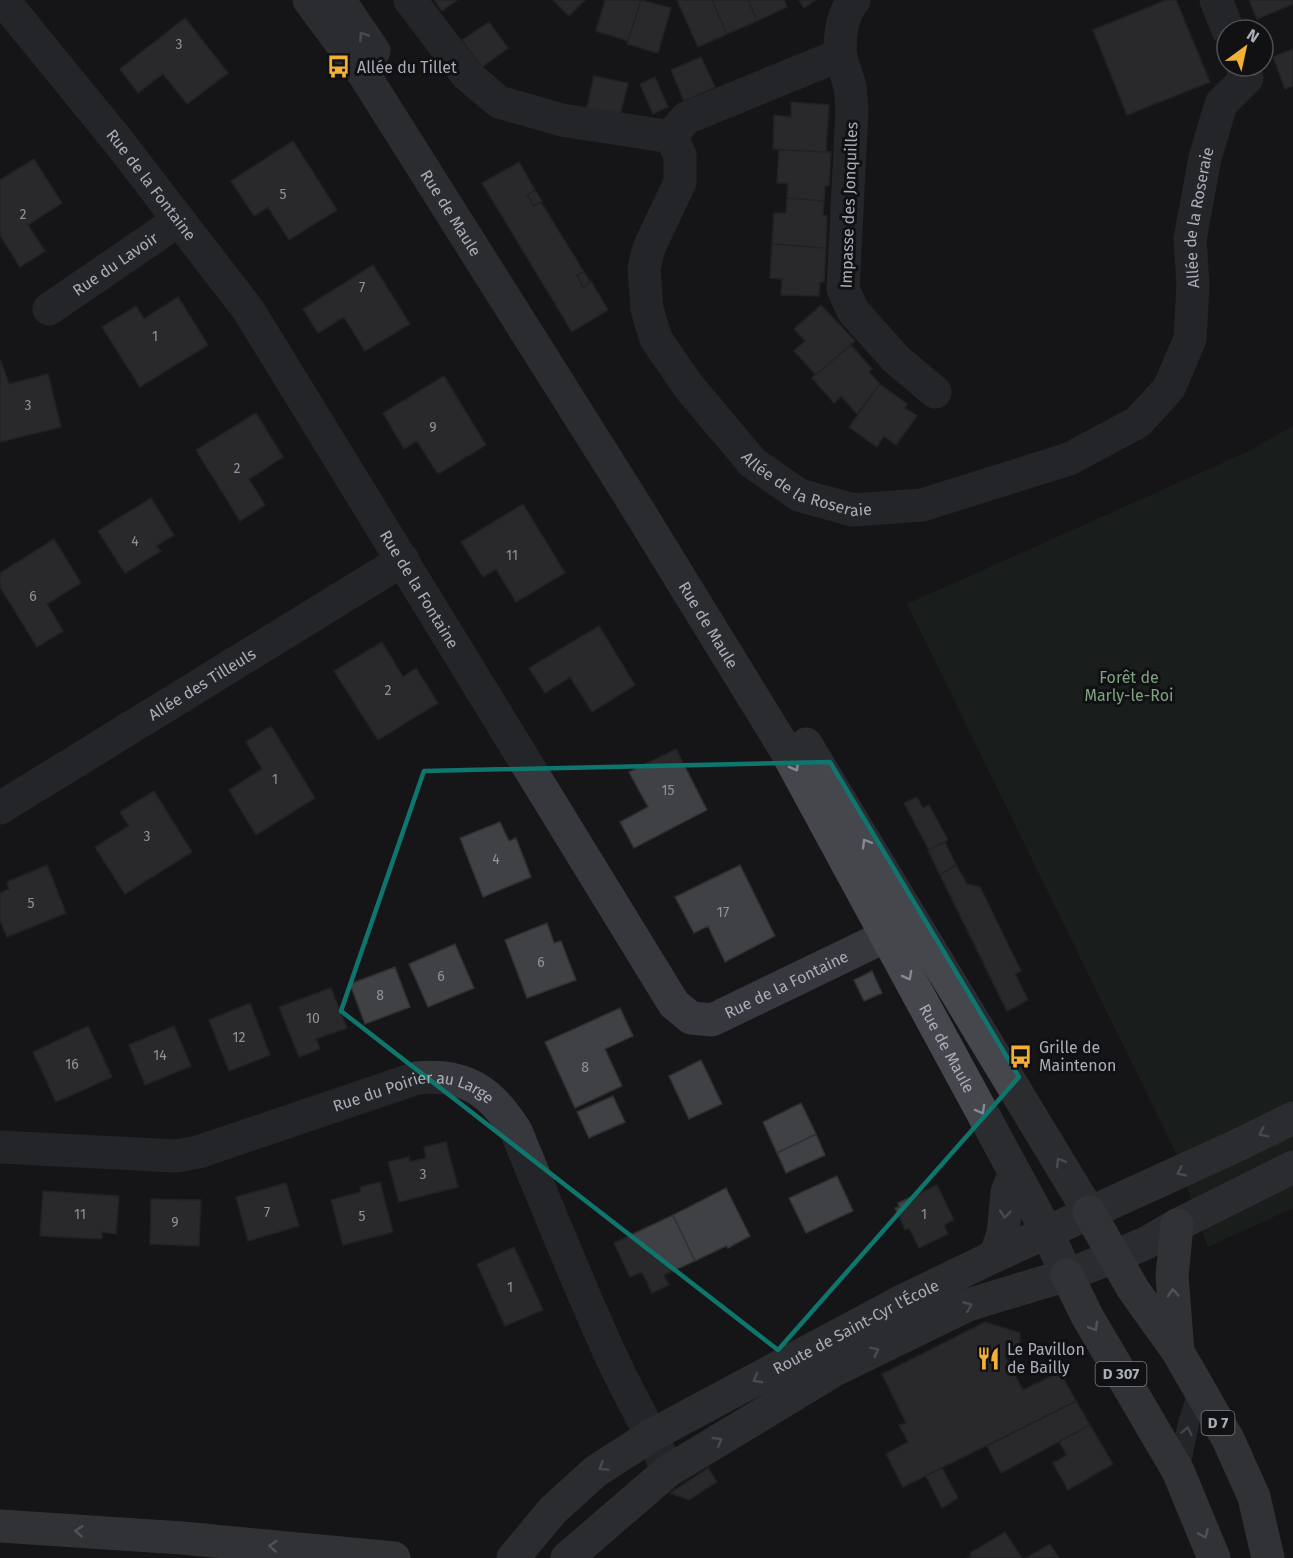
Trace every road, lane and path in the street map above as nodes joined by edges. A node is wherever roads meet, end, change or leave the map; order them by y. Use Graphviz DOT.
graph roads {
  1 [pos="3,0"];
  2 [pos="309,0"];
  3 [pos="339,0"];
  4 [pos="410,0"];
  5 [pos="855,0"];
  6 [pos="1216,0"];
  7 [pos="1223,18"];
  8 [pos="840,56"];
  9 [pos="1247,78"];
  10 [pos="671,137"];
  11 [pos="179,220"];
  12 [pos="49,309"];
  13 [pos="935,392"];
  14 [pos="403,560"];
  15 [pos="0,808"];
  16 [pos="886,936"];
  17 [pos="1293,1118"];
  18 [pos="0,1147"];
  19 [pos="1293,1167"];
  20 [pos="1015,1173"];
  21 [pos="1089,1212"];
  22 [pos="1177,1225"];
  23 [pos="1047,1232"];
  24 [pos="995,1256"];
  25 [pos="1116,1256"];
  26 [pos="1067,1275"];
  27 [pos="1178,1352"];
  28 [pos="1199,1391"];
  29 [pos="652,1435"];
  30 [pos="668,1471"];
  31 [pos="1178,1471"];
  32 [pos="1180,1515"];
  33 [pos="0,1526"];
  34 [pos="394,1558"];
  35 [pos="513,1558"];
  36 [pos="567,1558"];
  37 [pos="1214,1558"];
  38 [pos="1268,1558"];
  1 -- 11 [label="street, Rue de la Fontaine"];
  2 -- 16 [label="street, Rue de Maule, one-way"];
  21 -- 3 [label="street, Rue de Maule, one-way"];
  4 -- 10 [label="street"];
  5 -- 8 [label="street"];
  6 -- 7 [label="street"];
  8 -- 10 [label="street"];
  8 -- 13 [label="street, Impasse des Jonquilles"];
  9 -- 10 [label="street, Allée de la Roseraie"];
  11 -- 12 [label="street, Rue du Lavoir"];
  11 -- 14 [label="street, Rue de la Fontaine"];
  14 -- 15 [label="street, Allée des Tilleuls"];
  14 -- 16 [label="street, Rue de la Fontaine"];
  16 -- 20 [label="street, Rue de Maule, one-way"];
  17 -- 21 [label="street, Route de Saint-Cyr l'École, one-way"];
  18 -- 29 [label="street, Rue du Poirier au Large"];
  19 -- 22 [label="street, Route de Saint-Cyr l'École"];
  20 -- 23 [label="street, Rue de Maule"];
  20 -- 24 [label="street, one-way"];
  21 -- 23 [label="street, Route de Saint-Cyr l'École"];
  21 -- 25 [label="main road, D 7"];
  22 -- 25 [label="street, Route de Saint-Cyr l'École"];
  27 -- 22 [label="main road, D 7, one-way"];
  23 -- 24 [label="street, Route de Saint-Cyr l'École"];
  23 -- 26 [label="street, Rue de Maule"];
  24 -- 29 [label="street, Route de Saint-Cyr l'École, one-way"];
  25 -- 26 [label="street, Route de Saint-Cyr l'École"];
  25 -- 27 [label="main road, D 7"];
  30 -- 26 [label="street, Route de Saint-Cyr l'École, one-way"];
  26 -- 31 [label="main road, D 307, one-way"];
  27 -- 28 [label="main road, D 7"];
  31 -- 28 [label="lane, one-way"];
  28 -- 38 [label="main road, D 7"];
  29 -- 30 [label="street, Rue du Poirier au Large"];
  29 -- 35 [label="street, Route de Saint-Cyr l'École, one-way"];
  30 -- 36 [label="street, Route de Saint-Cyr l'École"];
  31 -- 32 [label="lane"];
  31 -- 37 [label="main road, D 307, one-way"];
  34 -- 33 [label="main road, one-way"];
}
